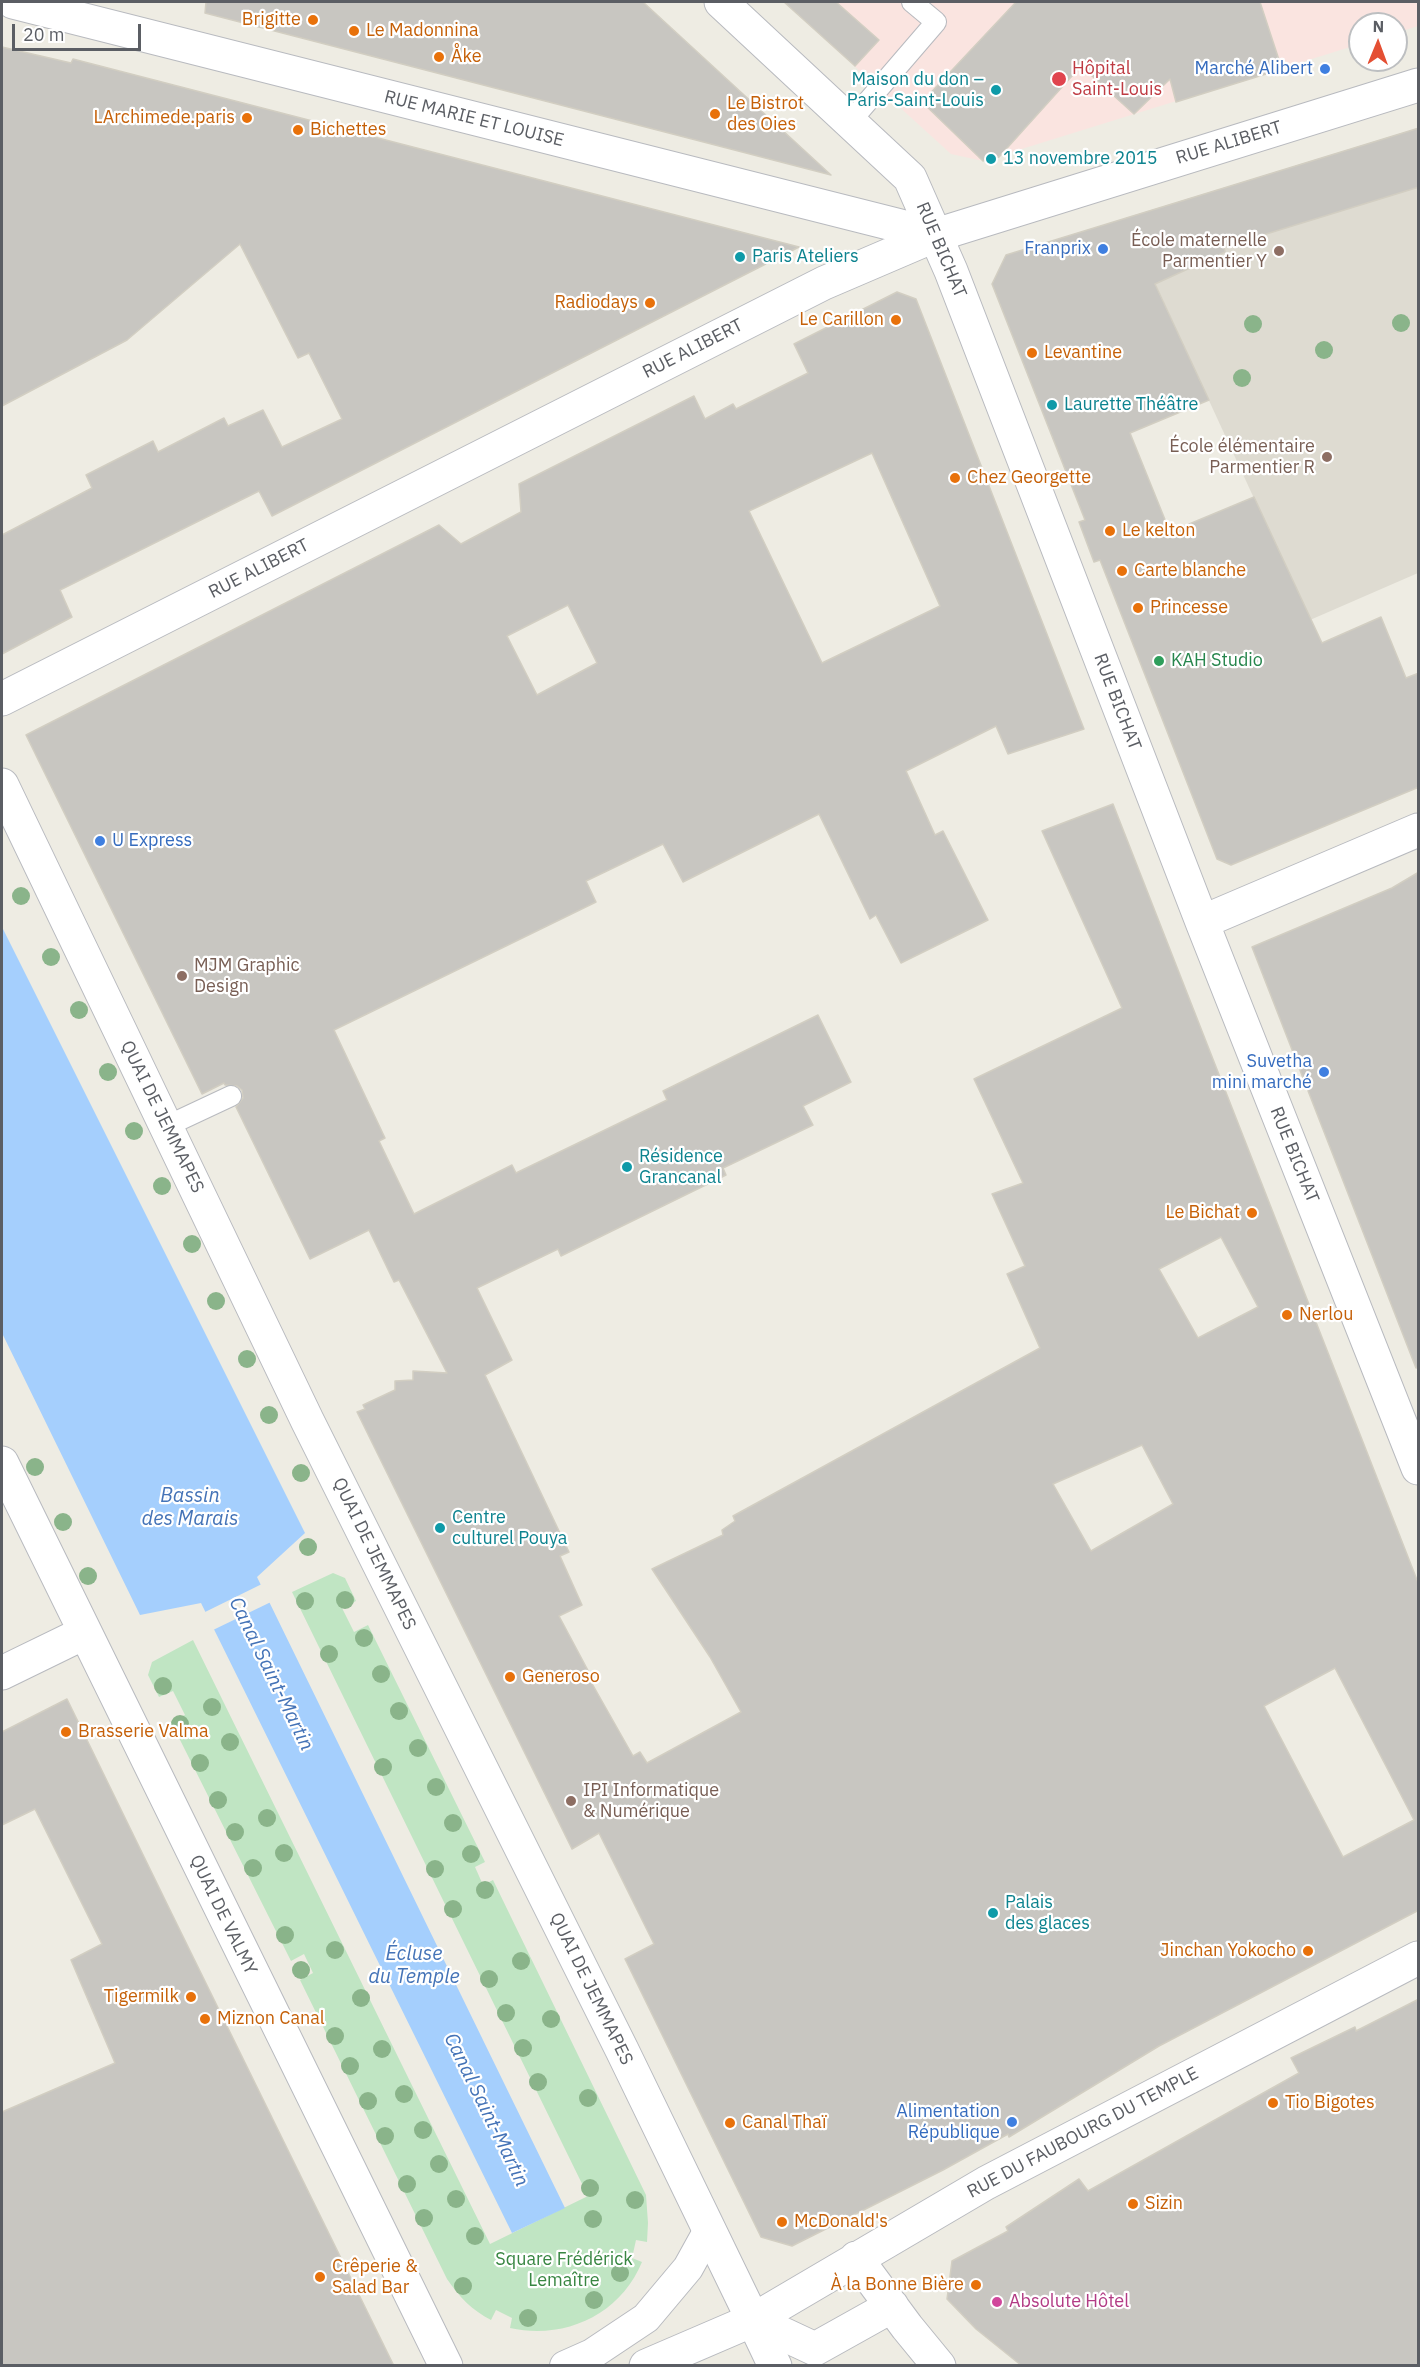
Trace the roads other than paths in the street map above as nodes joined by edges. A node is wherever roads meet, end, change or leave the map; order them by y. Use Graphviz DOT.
graph roads {
  1 [pos="13,2"];
  2 [pos="721,2"];
  3 [pos="912,2"];
  4 [pos="1419,85"];
  5 [pos="850,122"];
  6 [pos="936,234"];
  7 [pos="2,699"];
  8 [pos="2,785"];
  9 [pos="1419,830"];
  10 [pos="1202,922"];
  11 [pos="231,1096"];
  12 [pos="167,1126"];
  13 [pos="2,1463"];
  14 [pos="1419,1468"];
  15 [pos="84,1633"];
  16 [pos="2,1673"];
  17 [pos="1419,1958"];
  18 [pos="709,2230"];
  19 [pos="856,2258"];
  20 [pos="892,2306"];
  21 [pos="753,2320"];
  22 [pos="446,2366"];
  23 [pos="566,2366"];
  24 [pos="646,2366"];
  25 [pos="775,2366"];
  26 [pos="939,2366"];
  1 -- 6 [label="street, RUE MARIE ET LOUISE"];
  2 -- 5 [label="street, RUE BICHAT"];
  3 -- 5 [label="lane"];
  4 -- 6 [label="street, RUE ALIBERT"];
  5 -- 6 [label="street, RUE BICHAT"];
  6 -- 7 [label="street, RUE ALIBERT"];
  6 -- 10 [label="street, RUE BICHAT"];
  8 -- 12 [label="street, QUAI DE JEMMAPES"];
  9 -- 10 [label="street"];
  10 -- 14 [label="street, RUE BICHAT"];
  11 -- 12 [label="lane"];
  12 -- 18 [label="street, QUAI DE JEMMAPES"];
  13 -- 15 [label="street, QUAI DE VALMY"];
  15 -- 16 [label="street"];
  15 -- 22 [label="street, QUAI DE VALMY"];
  17 -- 19 [label="street, RUE DU FAUBOURG DU TEMPLE"];
  18 -- 21 [label="street, QUAI DE JEMMAPES"];
  18 -- 23 [label="street"];
  19 -- 20 [label="street"];
  19 -- 21 [label="street, RUE DU FAUBOURG DU TEMPLE"];
  20 -- 21 [label="street"];
  20 -- 26 [label="street"];
  21 -- 24 [label="street, RUE DU FAUBOURG DU TEMPLE"];
  21 -- 25 [label="street, QUAI DE JEMMAPES"];
}
